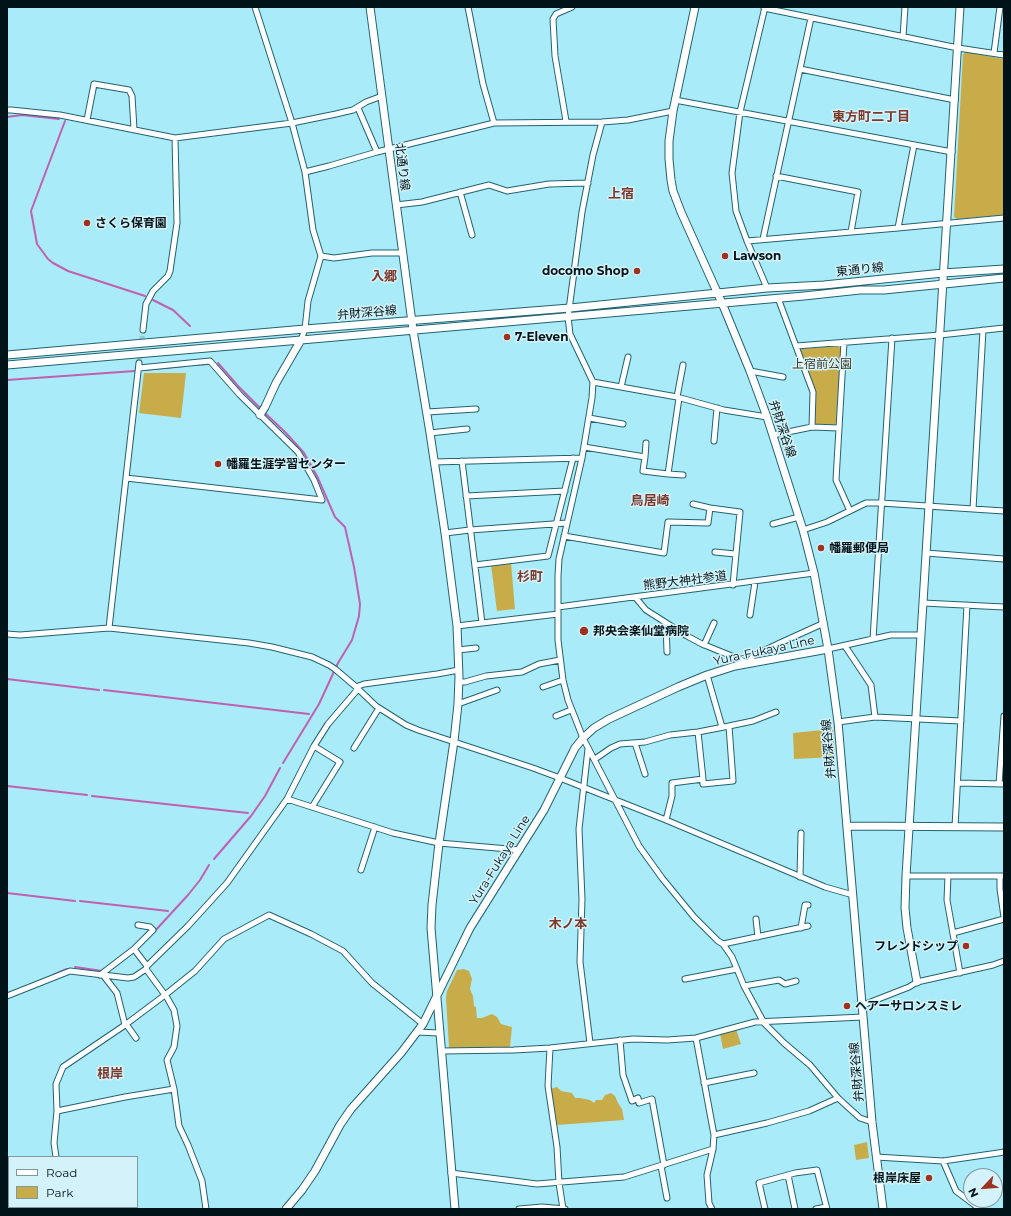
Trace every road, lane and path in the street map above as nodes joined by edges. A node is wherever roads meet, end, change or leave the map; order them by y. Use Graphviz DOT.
graph roads {
  1 [pos="255,7"];
  2 [pos="370,7"];
  3 [pos="468,7"];
  4 [pos="572,7"];
  5 [pos="695,7"];
  6 [pos="905,7"];
  7 [pos="960,7"];
  8 [pos="1000,7"];
  9 [pos="765,8"];
  10 [pos="811,18"];
  11 [pos="903,37"];
  12 [pos="958,48"];
  13 [pos="994,53"];
  14 [pos="1004,55"];
  15 [pos="800,69"];
  16 [pos="382,96"];
  17 [pos="675,100"];
  18 [pos="955,100"];
  19 [pos="358,108"];
  20 [pos="7,110"];
  21 [pos="673,111"];
  22 [pos="740,112"];
  23 [pos="87,120"];
  24 [pos="566,121"];
  25 [pos="788,121"];
  26 [pos="292,122"];
  27 [pos="602,122"];
  28 [pos="494,123"];
  29 [pos="134,129"];
  30 [pos="175,138"];
  31 [pos="914,145"];
  32 [pos="389,149"];
  33 [pos="377,152"];
  34 [pos="952,152"];
  35 [pos="305,172"];
  36 [pos="776,176"];
  37 [pos="588,183"];
  38 [pos="460,192"];
  39 [pos="396,205"];
  40 [pos="1004,218"];
  41 [pos="947,223"];
  42 [pos="898,228"];
  43 [pos="851,232"];
  44 [pos="472,235"];
  45 [pos="762,239"];
  46 [pos="747,240"];
  47 [pos="402,253"];
  48 [pos="321,256"];
  49 [pos="1004,268"];
  50 [pos="943,273"];
  51 [pos="1004,278"];
  52 [pos="943,284"];
  53 [pos="767,288"];
  54 [pos="718,293"];
  55 [pos="778,298"];
  56 [pos="722,303"];
  57 [pos="570,308"];
  58 [pos="568,317"];
  59 [pos="412,320"];
  60 [pos="1004,328"];
  61 [pos="306,329"];
  62 [pos="143,330"];
  63 [pos="413,330"];
  64 [pos="984,330"];
  65 [pos="940,335"];
  66 [pos="892,338"];
  67 [pos="301,340"];
  68 [pos="844,342"];
  69 [pos="796,346"];
  70 [pos="7,355"];
  71 [pos="628,357"];
  72 [pos="7,364"];
  73 [pos="683,365"];
  74 [pos="750,371"];
  75 [pos="783,377"];
  76 [pos="593,382"];
  77 [pos="621,387"];
  78 [pos="678,397"];
  79 [pos="717,408"];
  80 [pos="476,409"];
  81 [pos="427,412"];
  82 [pos="260,415"];
  83 [pos="767,417"];
  84 [pos="589,418"];
  85 [pos="624,424"];
  86 [pos="812,427"];
  87 [pos="839,428"];
  88 [pos="466,429"];
  89 [pos="430,432"];
  90 [pos="773,435"];
  91 [pos="714,441"];
  92 [pos="646,443"];
  93 [pos="584,447"];
  94 [pos="645,457"];
  95 [pos="573,458"];
  96 [pos="582,458"];
  97 [pos="462,461"];
  98 [pos="434,462"];
  99 [pos="668,474"];
  100 [pos="684,475"];
  101 [pos="126,478"];
  102 [pos="565,491"];
  103 [pos="466,496"];
  104 [pos="881,503"];
  105 [pos="693,504"];
  106 [pos="929,506"];
  107 [pos="710,508"];
  108 [pos="973,509"];
  109 [pos="850,511"];
  110 [pos="1004,511"];
  111 [pos="799,517"];
  112 [pos="557,523"];
  113 [pos="567,523"];
  114 [pos="772,524"];
  115 [pos="470,530"];
  116 [pos="803,530"];
  117 [pos="445,533"];
  118 [pos="564,536"];
  119 [pos="715,552"];
  120 [pos="926,553"];
  121 [pos="735,554"];
  122 [pos="1004,559"];
  123 [pos="475,565"];
  124 [pos="814,573"];
  125 [pos="755,582"];
  126 [pos="733,585"];
  127 [pos="635,597"];
  128 [pos="923,603"];
  129 [pos="967,605"];
  130 [pos="558,607"];
  131 [pos="1004,607"];
  132 [pos="558,614"];
  133 [pos="750,615"];
  134 [pos="482,623"];
  135 [pos="666,623"];
  136 [pos="714,623"];
  137 [pos="824,623"];
  138 [pos="457,626"];
  139 [pos="109,628"];
  140 [pos="7,634"];
  141 [pos="921,635"];
  142 [pos="873,639"];
  143 [pos="704,645"];
  144 [pos="845,646"];
  145 [pos="476,648"];
  146 [pos="828,649"];
  147 [pos="458,650"];
  148 [pos="667,652"];
  149 [pos="560,660"];
  150 [pos="748,664"];
  151 [pos="459,670"];
  152 [pos="522,672"];
  153 [pos="707,675"];
  154 [pos="524,678"];
  155 [pos="563,680"];
  156 [pos="459,682"];
  157 [pos="543,687"];
  158 [pos="357,688"];
  159 [pos="498,690"];
  160 [pos="458,704"];
  161 [pos="379,708"];
  162 [pos="571,710"];
  163 [pos="776,712"];
  164 [pos="556,716"];
  165 [pos="1004,716"];
  166 [pos="875,717"];
  167 [pos="916,718"];
  168 [pos="961,721"];
  169 [pos="838,722"];
  170 [pos="729,726"];
  171 [pos="722,727"];
  172 [pos="698,732"];
  173 [pos="582,738"];
  174 [pos="454,741"];
  175 [pos="635,743"];
  176 [pos="314,746"];
  177 [pos="354,748"];
  178 [pos="588,748"];
  179 [pos="595,759"];
  180 [pos="645,774"];
  181 [pos="560,778"];
  182 [pos="703,779"];
  183 [pos="958,783"];
  184 [pos="1002,784"];
  185 [pos="584,788"];
  186 [pos="287,799"];
  187 [pos="616,800"];
  188 [pos="312,806"];
  189 [pos="666,820"];
  190 [pos="847,826"];
  191 [pos="375,827"];
  192 [pos="909,827"];
  193 [pos="955,827"];
  194 [pos="1004,827"];
  195 [pos="801,833"];
  196 [pos="439,843"];
  197 [pos="520,850"];
  198 [pos="361,870"];
  199 [pos="906,876"];
  200 [pos="948,876"];
  201 [pos="1002,876"];
  202 [pos="800,877"];
  203 [pos="853,895"];
  204 [pos="808,905"];
  205 [pos="1004,918"];
  206 [pos="756,919"];
  207 [pos="138,925"];
  208 [pos="808,926"];
  209 [pos="800,928"];
  210 [pos="953,933"];
  211 [pos="758,937"];
  212 [pos="722,944"];
  213 [pos="134,949"];
  214 [pos="1004,961"];
  215 [pos="147,967"];
  216 [pos="737,968"];
  217 [pos="960,973"];
  218 [pos="101,975"];
  219 [pos="685,979"];
  220 [pos="796,981"];
  221 [pos="917,982"];
  222 [pos="744,986"];
  223 [pos="165,995"];
  224 [pos="7,996"];
  225 [pos="436,998"];
  226 [pos="862,1005"];
  227 [pos="863,1017"];
  228 [pos="762,1021"];
  229 [pos="126,1024"];
  230 [pos="423,1024"];
  231 [pos="417,1032"];
  232 [pos="439,1033"];
  233 [pos="136,1038"];
  234 [pos="696,1038"];
  235 [pos="620,1040"];
  236 [pos="590,1043"];
  237 [pos="550,1048"];
  238 [pos="441,1052"];
  239 [pos="754,1073"];
  240 [pos="704,1083"];
  241 [pos="174,1089"];
  242 [pos="838,1098"];
  243 [pos="57,1111"];
  244 [pos="872,1122"];
  245 [pos="714,1135"];
  246 [pos="713,1149"];
  247 [pos="1004,1152"];
  248 [pos="56,1156"];
  249 [pos="876,1157"];
  250 [pos="943,1161"];
  251 [pos="662,1165"];
  252 [pos="451,1173"];
  253 [pos="788,1175"];
  254 [pos="558,1182"];
  255 [pos="667,1198"];
  256 [pos="826,1208"];
  257 [pos="206,1209"];
  258 [pos="286,1209"];
  259 [pos="455,1209"];
  260 [pos="519,1209"];
  261 [pos="564,1209"];
  262 [pos="712,1209"];
  263 [pos="765,1209"];
  264 [pos="795,1209"];
  265 [pos="816,1209"];
  266 [pos="882,1209"];
  267 [pos="980,1209"];
  1 -- 26 [label="street"];
  2 -- 16 [label="main road, 北通り線"];
  3 -- 28 [label="street"];
  4 -- 24 [label="street"];
  5 -- 17 [label="main road"];
  6 -- 11 [label="street"];
  7 -- 12 [label="main road"];
  8 -- 13 [label="street"];
  9 -- 10 [label="street"];
  9 -- 22 [label="street"];
  10 -- 11 [label="street"];
  10 -- 15 [label="street"];
  11 -- 12 [label="street"];
  12 -- 13 [label="street"];
  12 -- 18 [label="main road"];
  13 -- 14 [label="street"];
  15 -- 18 [label="street"];
  15 -- 25 [label="street"];
  16 -- 19 [label="street"];
  16 -- 32 [label="main road, 北通り線"];
  17 -- 21 [label="main road"];
  17 -- 22 [label="street"];
  18 -- 34 [label="main road"];
  19 -- 26 [label="street"];
  19 -- 33 [label="street"];
  20 -- 23 [label="street"];
  21 -- 27 [label="street"];
  21 -- 54 [label="main road"];
  22 -- 25 [label="street"];
  22 -- 46 [label="street"];
  23 -- 29 [label="street"];
  23 -- 29 [label="street"];
  24 -- 27 [label="street"];
  24 -- 28 [label="street"];
  25 -- 31 [label="street"];
  25 -- 36 [label="street"];
  26 -- 30 [label="street"];
  26 -- 35 [label="street"];
  27 -- 37 [label="street"];
  28 -- 32 [label="street"];
  29 -- 30 [label="street"];
  30 -- 62 [label="street"];
  31 -- 34 [label="street"];
  31 -- 42 [label="street"];
  32 -- 33 [label="street"];
  32 -- 39 [label="main road, 北通り線"];
  33 -- 35 [label="street"];
  34 -- 41 [label="main road"];
  35 -- 48 [label="street"];
  36 -- 43 [label="street"];
  36 -- 45 [label="street"];
  37 -- 38 [label="street"];
  37 -- 57 [label="street"];
  38 -- 39 [label="street"];
  38 -- 44 [label="street"];
  39 -- 47 [label="main road, 北通り線"];
  40 -- 41 [label="street"];
  41 -- 42 [label="street"];
  41 -- 50 [label="main road"];
  42 -- 43 [label="street"];
  43 -- 45 [label="street"];
  45 -- 46 [label="street"];
  46 -- 53 [label="street"];
  47 -- 48 [label="street"];
  47 -- 59 [label="main road, 北通り線"];
  48 -- 61 [label="street"];
  49 -- 50 [label="main road, 東通り線"];
  50 -- 52 [label="main road"];
  50 -- 53 [label="main road, 東通り線"];
  51 -- 52 [label="main road, 東通り線"];
  52 -- 55 [label="main road, 東通り線"];
  52 -- 65 [label="main road"];
  53 -- 54 [label="main road, 東通り線"];
  54 -- 56 [label="main road, 弁財深谷線"];
  54 -- 57 [label="main road, 弁財深谷線"];
  55 -- 56 [label="main road, 東通り線"];
  55 -- 69 [label="street"];
  56 -- 58 [label="main road, 弁財深谷線"];
  56 -- 74 [label="main road, 弁財深谷線"];
  57 -- 58 [label="street"];
  57 -- 59 [label="main road, 弁財深谷線"];
  58 -- 63 [label="main road, 弁財深谷線"];
  58 -- 76 [label="street"];
  59 -- 61 [label="main road, 弁財深谷線"];
  59 -- 63 [label="main road, 北通り線"];
  60 -- 64 [label="street"];
  61 -- 67 [label="street"];
  61 -- 70 [label="main road, 弁財深谷線"];
  63 -- 67 [label="main road, 弁財深谷線"];
  63 -- 81 [label="main road, 北通り線"];
  64 -- 65 [label="street"];
  64 -- 108 [label="street"];
  65 -- 66 [label="street"];
  65 -- 106 [label="main road"];
  66 -- 68 [label="street"];
  66 -- 104 [label="street"];
  67 -- 72 [label="main road, 弁財深谷線"];
  67 -- 82 [label="main road"];
  68 -- 69 [label="street"];
  68 -- 87 [label="street"];
  69 -- 86 [label="street"];
  71 -- 77 [label="street"];
  73 -- 78 [label="street"];
  74 -- 75 [label="street"];
  74 -- 83 [label="main road, 弁財深谷線"];
  76 -- 77 [label="street"];
  76 -- 84 [label="street"];
  77 -- 78 [label="street"];
  78 -- 79 [label="street"];
  78 -- 99 [label="street"];
  79 -- 83 [label="street"];
  79 -- 91 [label="street"];
  80 -- 81 [label="street"];
  81 -- 89 [label="main road, 北通り線"];
  82 -- 101 [label="street"];
  82 -- 101 [label="street"];
  83 -- 90 [label="main road, 弁財深谷線"];
  84 -- 85 [label="street"];
  84 -- 93 [label="street"];
  86 -- 87 [label="street"];
  86 -- 90 [label="street"];
  87 -- 109 [label="street"];
  88 -- 89 [label="street"];
  89 -- 98 [label="main road, 北通り線"];
  90 -- 111 [label="main road, 弁財深谷線"];
  92 -- 94 [label="street"];
  93 -- 94 [label="street"];
  93 -- 96 [label="street"];
  94 -- 99 [label="street"];
  95 -- 96 [label="street"];
  95 -- 97 [label="street"];
  95 -- 102 [label="street"];
  96 -- 113 [label="street"];
  97 -- 98 [label="street"];
  97 -- 103 [label="street"];
  98 -- 117 [label="main road, 北通り線"];
  99 -- 100 [label="street"];
  101 -- 139 [label="street"];
  102 -- 103 [label="street"];
  102 -- 112 [label="street"];
  103 -- 115 [label="street"];
  104 -- 106 [label="street"];
  104 -- 109 [label="street"];
  104 -- 142 [label="street"];
  105 -- 107 [label="street"];
  106 -- 108 [label="street"];
  106 -- 120 [label="main road"];
  107 -- 118 [label="street"];
  107 -- 121 [label="street"];
  108 -- 110 [label="street"];
  109 -- 116 [label="street"];
  111 -- 114 [label="street"];
  111 -- 116 [label="main road, 弁財深谷線"];
  112 -- 113 [label="street"];
  112 -- 115 [label="street"];
  112 -- 123 [label="street"];
  113 -- 118 [label="street"];
  115 -- 117 [label="street"];
  115 -- 123 [label="street"];
  116 -- 124 [label="main road, 弁財深谷線"];
  117 -- 138 [label="main road, 北通り線"];
  118 -- 130 [label="street"];
  119 -- 121 [label="street"];
  120 -- 122 [label="street"];
  120 -- 128 [label="main road"];
  121 -- 126 [label="street"];
  123 -- 134 [label="street"];
  124 -- 125 [label="street, 熊野大神社参道"];
  124 -- 137 [label="main road, 弁財深谷線"];
  125 -- 126 [label="street, 熊野大神社参道"];
  125 -- 133 [label="street"];
  126 -- 127 [label="street, 熊野大神社参道"];
  127 -- 130 [label="street, 熊野大神社参道"];
  127 -- 135 [label="street"];
  128 -- 129 [label="street"];
  128 -- 141 [label="main road"];
  129 -- 131 [label="street"];
  129 -- 168 [label="street"];
  130 -- 132 [label="street"];
  132 -- 134 [label="street"];
  132 -- 149 [label="street"];
  134 -- 138 [label="street"];
  135 -- 143 [label="street"];
  135 -- 148 [label="street"];
  136 -- 143 [label="street"];
  137 -- 146 [label="main road, 弁財深谷線"];
  137 -- 150 [label="street"];
  138 -- 147 [label="main road, 北通り線"];
  139 -- 140 [label="street"];
  139 -- 158 [label="street"];
  141 -- 142 [label="street"];
  141 -- 167 [label="main road"];
  142 -- 144 [label="street"];
  143 -- 150 [label="street"];
  144 -- 146 [label="street"];
  144 -- 166 [label="street"];
  145 -- 147 [label="street"];
  146 -- 150 [label="main road, Yura-Fukaya Line"];
  146 -- 169 [label="main road, 弁財深谷線"];
  147 -- 151 [label="main road, 北通り線"];
  149 -- 152 [label="street"];
  149 -- 155 [label="street"];
  150 -- 153 [label="main road, Yura-Fukaya Line"];
  151 -- 156 [label="main road, 北通り線"];
  151 -- 158 [label="street"];
  152 -- 154 [label="street"];
  152 -- 156 [label="street"];
  153 -- 171 [label="street"];
  153 -- 173 [label="main road, Yura-Fukaya Line"];
  155 -- 157 [label="street"];
  155 -- 162 [label="street"];
  156 -- 160 [label="main road, 北通り線"];
  158 -- 161 [label="street"];
  158 -- 176 [label="street"];
  159 -- 160 [label="street"];
  160 -- 174 [label="main road, 北通り線"];
  161 -- 174 [label="street"];
  161 -- 177 [label="street"];
  162 -- 164 [label="street"];
  162 -- 173 [label="street"];
  163 -- 170 [label="street"];
  165 -- 184 [label="street"];
  166 -- 167 [label="street"];
  166 -- 169 [label="street"];
  167 -- 168 [label="street"];
  167 -- 192 [label="main road"];
  168 -- 183 [label="street"];
  169 -- 190 [label="main road, 弁財深谷線"];
  170 -- 171 [label="street"];
  170 -- 182 [label="street"];
  171 -- 172 [label="street"];
  172 -- 175 [label="street"];
  172 -- 182 [label="street"];
  173 -- 178 [label="street"];
  173 -- 181 [label="main road, Yura-Fukaya Line"];
  174 -- 181 [label="street"];
  174 -- 196 [label="main road, 北通り線"];
  175 -- 179 [label="street"];
  175 -- 180 [label="street"];
  176 -- 186 [label="street"];
  176 -- 188 [label="street"];
  178 -- 179 [label="street"];
  178 -- 185 [label="street"];
  179 -- 187 [label="street"];
  181 -- 185 [label="street"];
  181 -- 197 [label="main road, Yura-Fukaya Line"];
  182 -- 189 [label="street"];
  183 -- 184 [label="street"];
  183 -- 193 [label="street"];
  185 -- 187 [label="street"];
  185 -- 236 [label="street"];
  186 -- 188 [label="street"];
  186 -- 215 [label="street"];
  187 -- 189 [label="street"];
  187 -- 212 [label="street"];
  188 -- 191 [label="street"];
  189 -- 202 [label="street"];
  190 -- 192 [label="main road"];
  190 -- 203 [label="main road, 弁財深谷線"];
  191 -- 196 [label="street"];
  191 -- 198 [label="street"];
  192 -- 193 [label="main road"];
  192 -- 199 [label="main road"];
  193 -- 194 [label="main road"];
  195 -- 202 [label="street"];
  196 -- 197 [label="street"];
  196 -- 225 [label="main road, 北通り線"];
  197 -- 225 [label="main road, Yura-Fukaya Line"];
  199 -- 200 [label="street"];
  199 -- 221 [label="main road"];
  200 -- 201 [label="street"];
  200 -- 210 [label="street"];
  201 -- 205 [label="street"];
  202 -- 203 [label="street"];
  203 -- 226 [label="main road, 弁財深谷線"];
  204 -- 209 [label="street"];
  205 -- 210 [label="street"];
  206 -- 211 [label="street"];
  207 -- 213 [label="street"];
  208 -- 209 [label="street"];
  209 -- 211 [label="street"];
  210 -- 217 [label="street"];
  211 -- 212 [label="street"];
  212 -- 216 [label="street"];
  213 -- 215 [label="street"];
  213 -- 218 [label="street"];
  214 -- 217 [label="street"];
  215 -- 218 [label="street"];
  215 -- 223 [label="street"];
  216 -- 219 [label="street"];
  216 -- 222 [label="street"];
  217 -- 221 [label="street"];
  218 -- 224 [label="street"];
  218 -- 229 [label="street"];
  220 -- 222 [label="street"];
  221 -- 226 [label="street"];
  222 -- 228 [label="street"];
  223 -- 229 [label="street"];
  223 -- 230 [label="street"];
  223 -- 241 [label="street"];
  225 -- 230 [label="main road, Yura-Fukaya Line"];
  225 -- 232 [label="main road, 北通り線"];
  226 -- 227 [label="main road, 弁財深谷線"];
  227 -- 228 [label="street"];
  227 -- 244 [label="main road, 弁財深谷線"];
  228 -- 234 [label="street"];
  228 -- 242 [label="street"];
  229 -- 233 [label="street"];
  229 -- 243 [label="street"];
  230 -- 231 [label="main road, Yura-Fukaya Line"];
  231 -- 232 [label="street"];
  231 -- 258 [label="main road, Yura-Fukaya Line"];
  232 -- 238 [label="main road, 北通り線"];
  234 -- 235 [label="street"];
  234 -- 240 [label="street"];
  235 -- 236 [label="street"];
  235 -- 251 [label="street"];
  236 -- 237 [label="street"];
  237 -- 238 [label="street"];
  237 -- 254 [label="street"];
  238 -- 252 [label="main road, 北通り線"];
  239 -- 240 [label="street"];
  240 -- 245 [label="street"];
  241 -- 243 [label="street"];
  241 -- 257 [label="street"];
  242 -- 244 [label="street"];
  242 -- 245 [label="street"];
  243 -- 248 [label="street"];
  244 -- 249 [label="main road, 弁財深谷線"];
  245 -- 246 [label="street"];
  246 -- 251 [label="street"];
  246 -- 262 [label="street"];
  247 -- 250 [label="street"];
  249 -- 250 [label="street"];
  249 -- 266 [label="main road, 弁財深谷線"];
  250 -- 267 [label="street"];
  251 -- 254 [label="street"];
  251 -- 255 [label="street"];
  252 -- 254 [label="street"];
  252 -- 259 [label="main road, 北通り線"];
  253 -- 256 [label="street"];
  253 -- 263 [label="street"];
  253 -- 264 [label="street"];
  254 -- 261 [label="street"];
  256 -- 265 [label="street"];
  260 -- 261 [label="street"];
}
